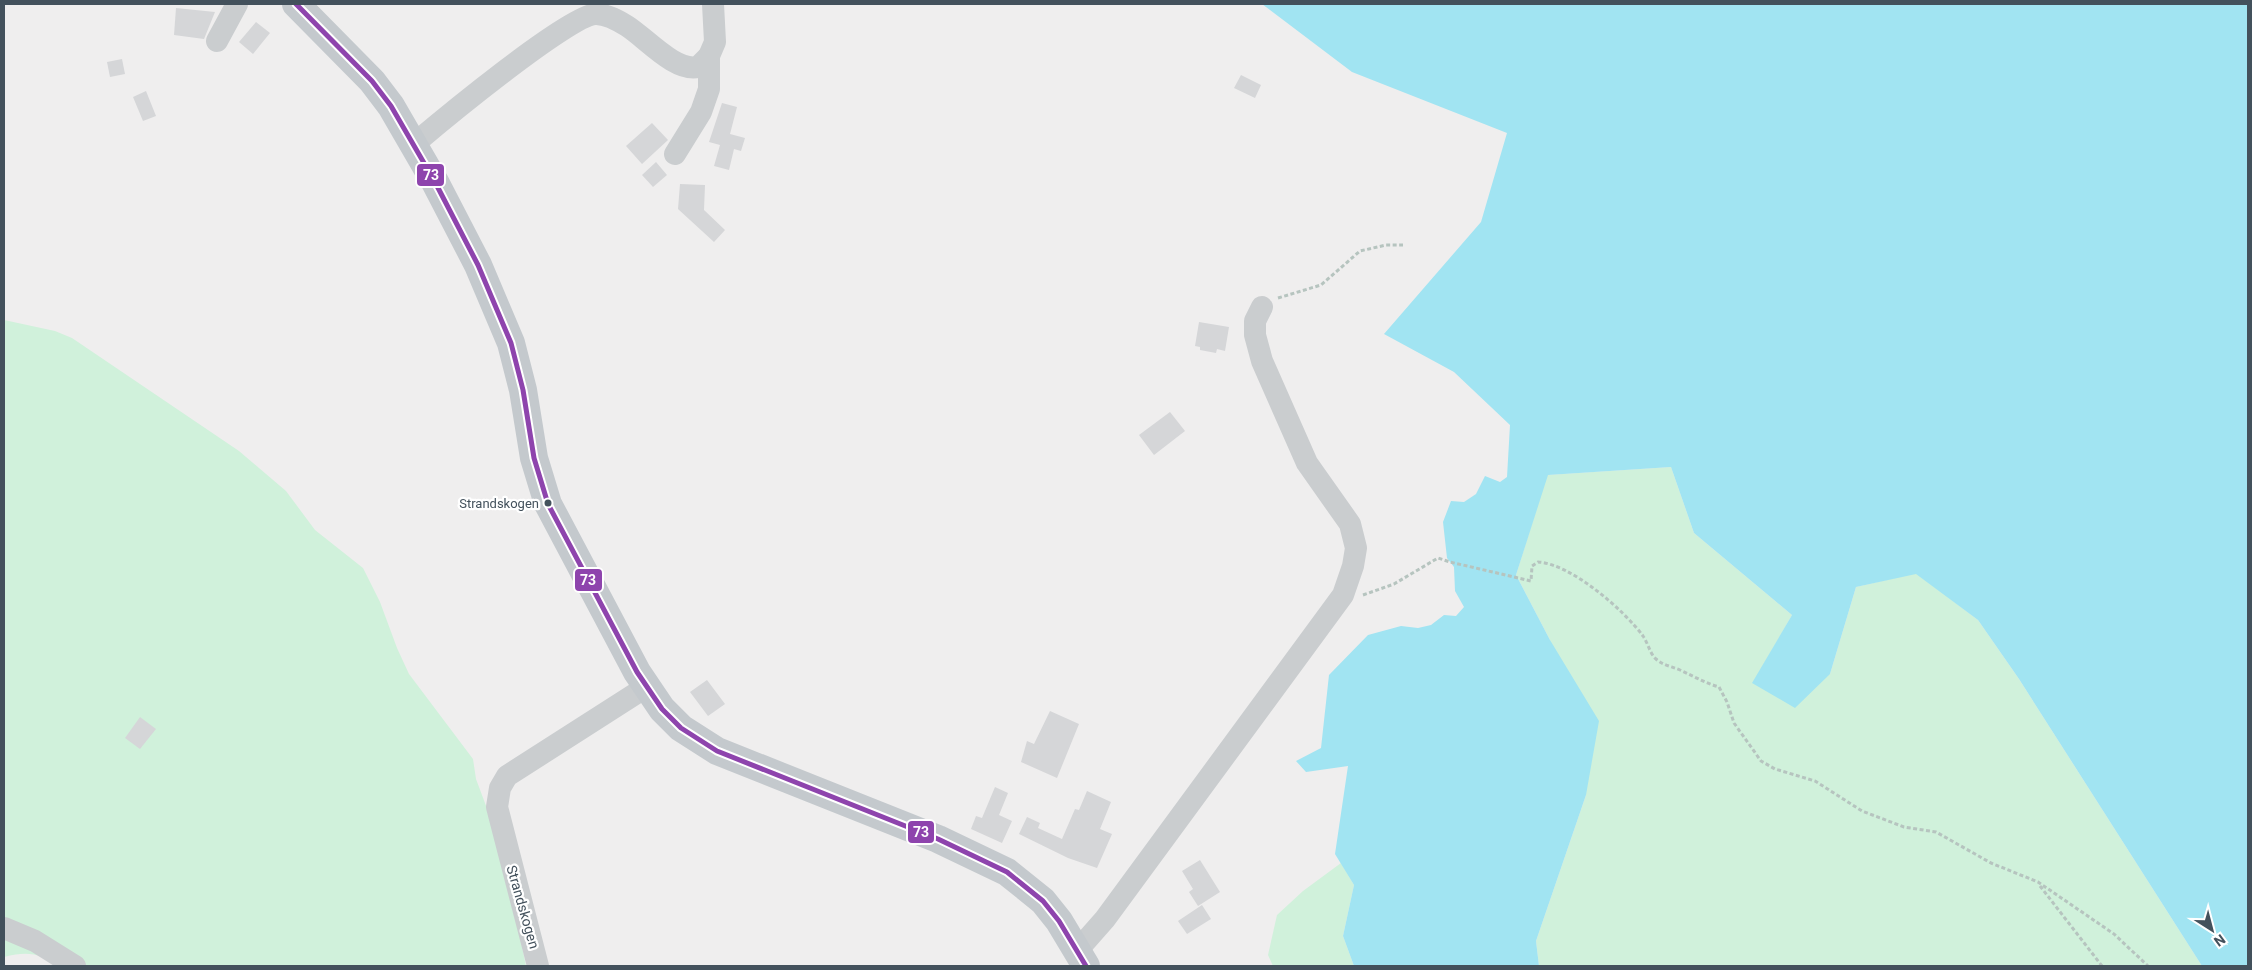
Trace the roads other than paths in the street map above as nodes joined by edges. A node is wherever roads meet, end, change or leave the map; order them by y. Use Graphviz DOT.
graph roads {
  1 [pos="237,4"];
  2 [pos="296,4"];
  3 [pos="713,4"];
  4 [pos="217,41"];
  5 [pos="709,56"];
  6 [pos="414,144"];
  7 [pos="675,154"];
  8 [pos="1262,307"];
  9 [pos="646,687"];
  10 [pos="4,928"];
  11 [pos="1082,957"];
  12 [pos="75,966"];
  13 [pos="538,966"];
  1 -- 4 [label="street"];
  2 -- 6 [label="main road"];
  3 -- 5 [label="street"];
  5 -- 6 [label="street"];
  5 -- 7 [label="street"];
  6 -- 9 [label="main road"];
  8 -- 11 [label="street"];
  9 -- 11 [label="main road"];
  9 -- 13 [label="street, Strandskogen"];
  10 -- 12 [label="street"];
}
